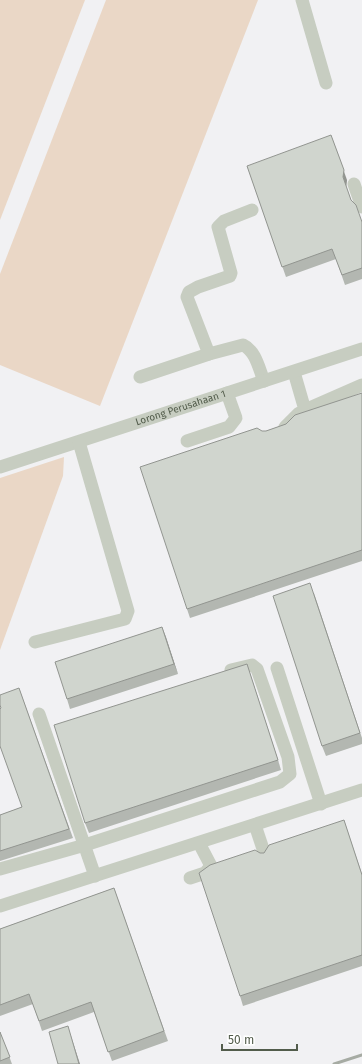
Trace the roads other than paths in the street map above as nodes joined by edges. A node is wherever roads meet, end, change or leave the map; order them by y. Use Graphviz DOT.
graph roads {
  1 [pos="302,0"];
  2 [pos="326,83"];
  3 [pos="354,184"];
  4 [pos="362,207"];
  5 [pos="252,210"];
  6 [pos="362,349"];
  7 [pos="209,354"];
  8 [pos="294,372"];
  9 [pos="140,377"];
  10 [pos="264,381"];
  11 [pos="362,386"];
  12 [pos="227,393"];
  13 [pos="305,410"];
  14 [pos="273,431"];
  15 [pos="187,441"];
  16 [pos="79,442"];
  17 [pos="0,467"];
  18 [pos="35,642"];
  19 [pos="277,668"];
  20 [pos="219,674"];
  21 [pos="39,714"];
  22 [pos="362,790"];
  23 [pos="321,804"];
  24 [pos="255,825"];
  25 [pos="199,843"];
  26 [pos="84,845"];
  27 [pos="265,855"];
  28 [pos="0,869"];
  29 [pos="95,876"];
  30 [pos="190,878"];
  31 [pos="0,906"];
  1 -- 2 [label="street"];
  3 -- 4 [label="street"];
  5 -- 7 [label="street"];
  6 -- 8 [label="street, Lorong Perusahaan 1"];
  7 -- 9 [label="street"];
  7 -- 10 [label="street"];
  8 -- 10 [label="street, Lorong Perusahaan 1"];
  8 -- 13 [label="street"];
  10 -- 12 [label="street, Lorong Perusahaan 1"];
  11 -- 13 [label="street"];
  12 -- 15 [label="street"];
  12 -- 16 [label="street, Lorong Perusahaan 1"];
  13 -- 14 [label="street"];
  16 -- 17 [label="street, Lorong Perusahaan 1"];
  16 -- 18 [label="street"];
  19 -- 23 [label="street"];
  20 -- 26 [label="street"];
  21 -- 26 [label="street"];
  22 -- 23 [label="street"];
  23 -- 24 [label="street"];
  24 -- 25 [label="street"];
  24 -- 27 [label="street"];
  25 -- 29 [label="street"];
  25 -- 30 [label="street"];
  26 -- 28 [label="street"];
  26 -- 29 [label="street"];
  29 -- 31 [label="street"];
}
